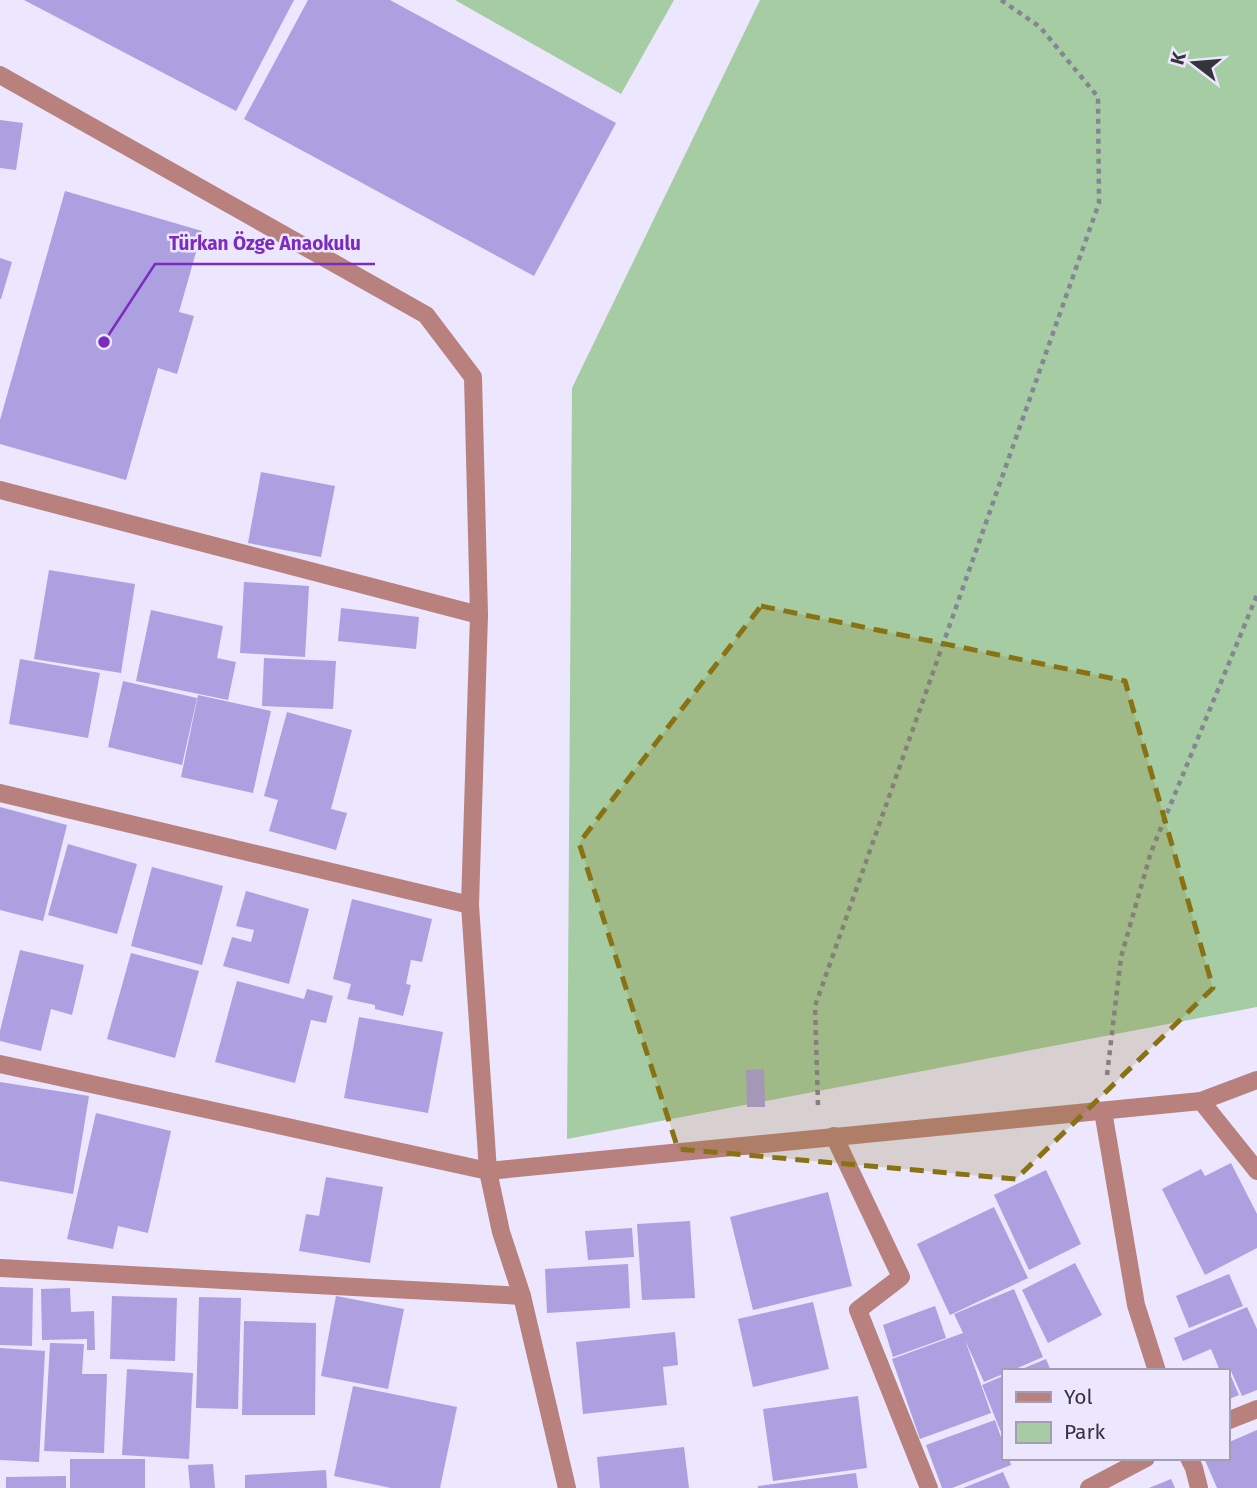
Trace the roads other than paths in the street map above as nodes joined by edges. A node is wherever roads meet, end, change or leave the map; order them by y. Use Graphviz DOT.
graph roads {
  1 [pos="0,75"];
  2 [pos="0,490"];
  3 [pos="479,615"];
  4 [pos="0,793"];
  5 [pos="470,905"];
  6 [pos="0,1064"];
  7 [pos="1257,1080"];
  8 [pos="1200,1101"];
  9 [pos="1104,1111"];
  10 [pos="827,1136"];
  11 [pos="488,1171"];
  12 [pos="1257,1171"];
  13 [pos="0,1268"];
  14 [pos="522,1296"];
  15 [pos="1156,1369"];
  16 [pos="1257,1409"];
  17 [pos="1229,1420"];
  18 [pos="1142,1460"];
  19 [pos="1190,1460"];
  20 [pos="567,1488"];
  21 [pos="929,1488"];
  22 [pos="1090,1488"];
  23 [pos="1199,1488"];
  1 -- 3 [label="street"];
  2 -- 3 [label="street"];
  3 -- 5 [label="street"];
  4 -- 5 [label="street"];
  5 -- 11 [label="street"];
  6 -- 11 [label="street"];
  7 -- 8 [label="street"];
  8 -- 9 [label="street"];
  8 -- 12 [label="street"];
  9 -- 10 [label="street"];
  9 -- 15 [label="street"];
  10 -- 11 [label="street"];
  10 -- 21 [label="street"];
  11 -- 14 [label="street"];
  13 -- 14 [label="street"];
  14 -- 20 [label="street"];
  16 -- 17 [label="street"];
  18 -- 22 [label="street"];
  19 -- 23 [label="street"];
}
